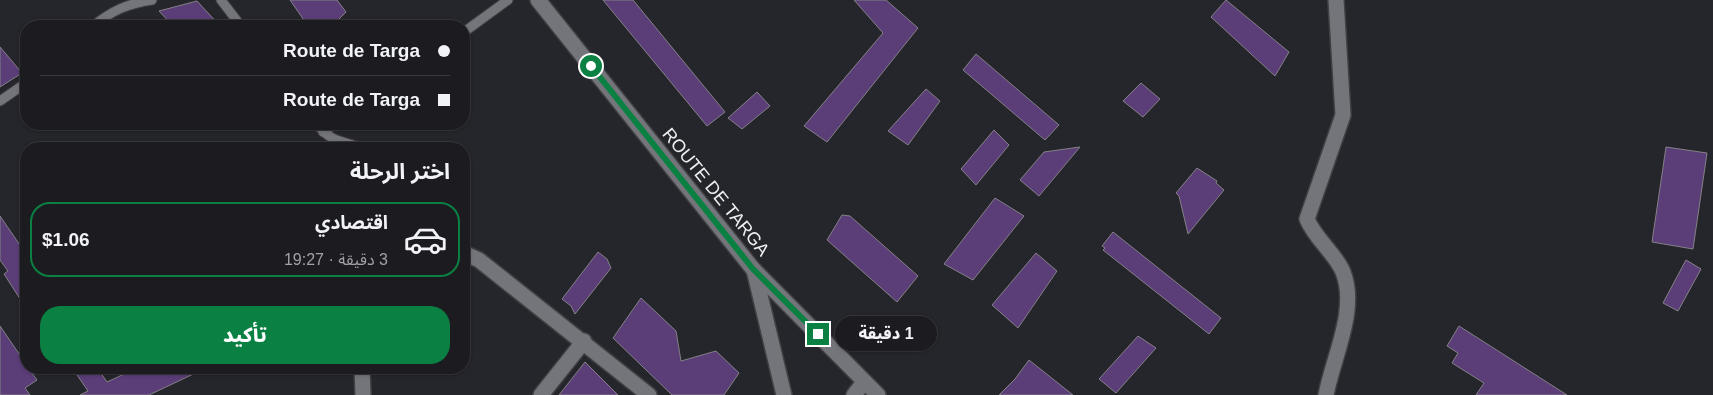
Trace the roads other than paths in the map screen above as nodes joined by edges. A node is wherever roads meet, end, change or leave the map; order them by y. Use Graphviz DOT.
graph roads {
  1 [pos="152,0"];
  2 [pos="221,0"];
  3 [pos="508,0"];
  4 [pos="538,0"];
  5 [pos="1336,0"];
  6 [pos="101,20"];
  7 [pos="237,20"];
  8 [pos="470,28"];
  9 [pos="20,87"];
  10 [pos="0,101"];
  11 [pos="326,130"];
  12 [pos="323,132"];
  13 [pos="337,142"];
  14 [pos="470,256"];
  15 [pos="753,269"];
  16 [pos="584,341"];
  17 [pos="362,374"];
  18 [pos="864,382"];
  19 [pos="363,395"];
  20 [pos="541,395"];
  21 [pos="649,395"];
  22 [pos="784,395"];
  23 [pos="854,395"];
  24 [pos="878,395"];
  25 [pos="1326,395"];
  1 -- 6 [label="lane"];
  2 -- 7 [label="lane"];
  3 -- 8 [label="lane"];
  4 -- 15 [label="street, ROUTE DE TARGA"];
  5 -- 25 [label="street"];
  9 -- 10 [label="lane"];
  11 -- 12 [label="lane"];
  12 -- 13 [label="lane"];
  14 -- 16 [label="street"];
  15 -- 18 [label="street, ROUTE DE TARGA"];
  15 -- 22 [label="street"];
  16 -- 20 [label="street"];
  16 -- 21 [label="street"];
  17 -- 19 [label="street"];
  18 -- 23 [label="street"];
  18 -- 24 [label="street, ROUTE DE TARGA"];
}
